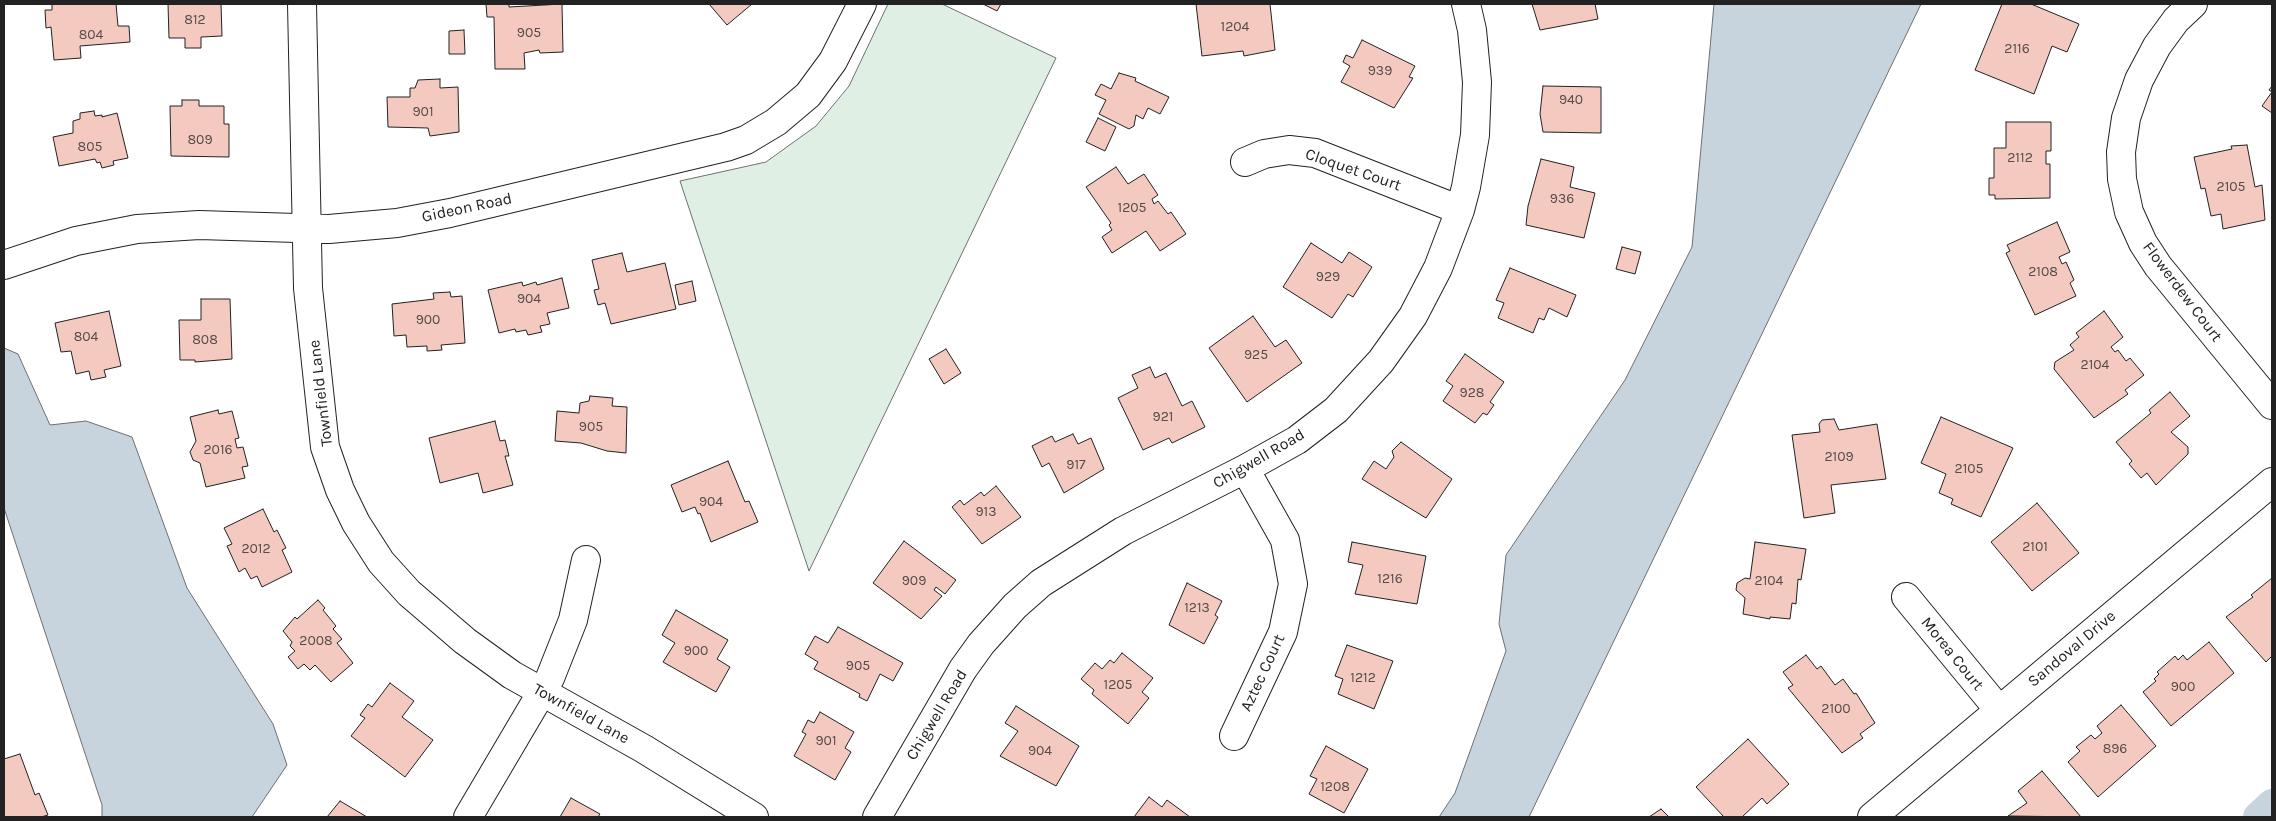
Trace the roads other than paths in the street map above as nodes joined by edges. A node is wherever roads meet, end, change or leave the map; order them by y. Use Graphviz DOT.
graph roads {
  1 [pos="302,4"];
  2 [pos="862,4"];
  3 [pos="1466,4"];
  4 [pos="2193,4"];
  5 [pos="1245,162"];
  6 [pos="1460,210"];
  7 [pos="307,229"];
  8 [pos="4,265"];
  9 [pos="2272,406"];
  10 [pos="1245,470"];
  11 [pos="2272,482"];
  12 [pos="586,560"];
  13 [pos="1906,597"];
  14 [pos="543,693"];
  15 [pos="1999,710"];
  16 [pos="1234,736"];
  17 [pos="468,817"];
  18 [pos="754,817"];
  19 [pos="877,817"];
  20 [pos="1872,817"];
  1 -- 7 [label="street, Townfield Lane"];
  2 -- 7 [label="street, Gideon Road"];
  3 -- 6 [label="street, Chigwell Road"];
  4 -- 9 [label="street, Flowerdew Court"];
  5 -- 6 [label="street, Cloquet Court"];
  6 -- 10 [label="street, Chigwell Road"];
  7 -- 8 [label="street, Gideon Road"];
  7 -- 14 [label="street, Townfield Lane"];
  10 -- 16 [label="street, Aztec Court"];
  10 -- 19 [label="street, Chigwell Road"];
  11 -- 15 [label="street, Sandoval Drive"];
  12 -- 14 [label="street"];
  13 -- 15 [label="street, Morea Court"];
  14 -- 17 [label="street"];
  14 -- 18 [label="street, Townfield Lane"];
  15 -- 20 [label="street, Sandoval Drive"];
}
